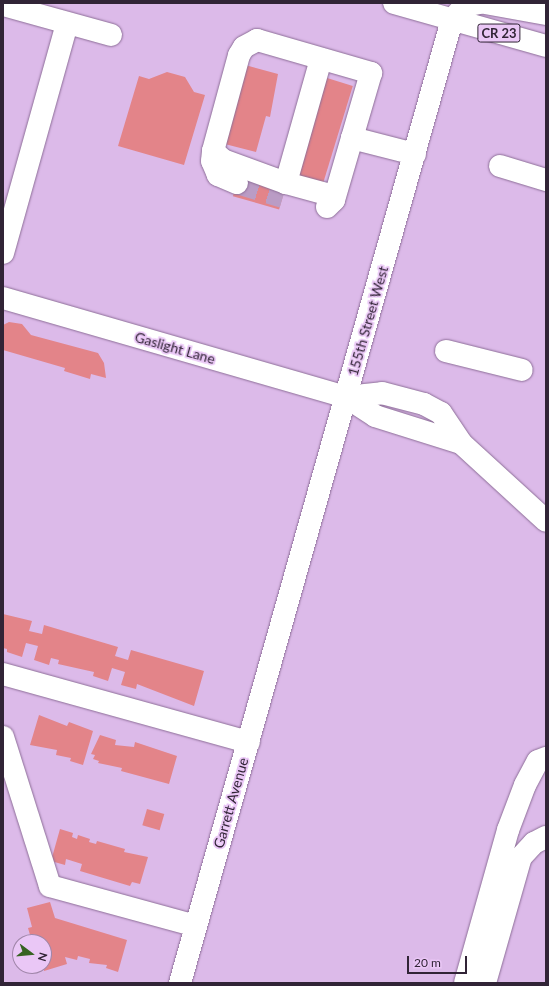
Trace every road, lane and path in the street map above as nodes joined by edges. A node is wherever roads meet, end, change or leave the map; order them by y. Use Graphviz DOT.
graph roads {
  1 [pos="394,3"];
  2 [pos="480,3"];
  3 [pos="485,3"];
  4 [pos="3,5"];
  5 [pos="546,14"];
  6 [pos="452,20"];
  7 [pos="67,24"];
  8 [pos="111,36"];
  9 [pos="546,46"];
  10 [pos="321,59"];
  11 [pos="352,138"];
  12 [pos="213,151"];
  13 [pos="415,154"];
  14 [pos="500,166"];
  15 [pos="546,180"];
  16 [pos="237,183"];
  17 [pos="284,190"];
  18 [pos="5,240"];
  19 [pos="3,298"];
  20 [pos="446,351"];
  21 [pos="522,370"];
  22 [pos="346,397"];
  23 [pos="546,521"];
  24 [pos="283,622"];
  25 [pos="3,674"];
  26 [pos="3,737"];
  27 [pos="249,742"];
  28 [pos="546,758"];
  29 [pos="546,837"];
  30 [pos="196,926"];
  31 [pos="180,983"];
  32 [pos="465,983"];
  33 [pos="485,983"];
  1 -- 6 [label="street, CR 23"];
  2 -- 6 [label="street"];
  3 -- 5 [label="street"];
  4 -- 7 [label="street"];
  6 -- 9 [label="street, CR 23"];
  6 -- 13 [label="street, 155th Street West"];
  7 -- 8 [label="street"];
  7 -- 18 [label="street"];
  10 -- 11 [label="street"];
  10 -- 12 [label="street"];
  10 -- 17 [label="street"];
  11 -- 13 [label="street"];
  11 -- 17 [label="street"];
  12 -- 16 [label="street"];
  12 -- 17 [label="street"];
  13 -- 22 [label="street, 155th Street West"];
  14 -- 15 [label="street"];
  19 -- 22 [label="street, Gaslight Lane"];
  20 -- 21 [label="street"];
  22 -- 23 [label="street, Gaslight Lane"];
  22 -- 24 [label="street, 155th Street West"];
  24 -- 27 [label="street, Garrett Avenue"];
  25 -- 27 [label="street"];
  26 -- 30 [label="street"];
  27 -- 30 [label="street, Garrett Avenue"];
  28 -- 32 [label="street"];
  29 -- 33 [label="street"];
  30 -- 31 [label="street, Garrett Avenue"];
}
